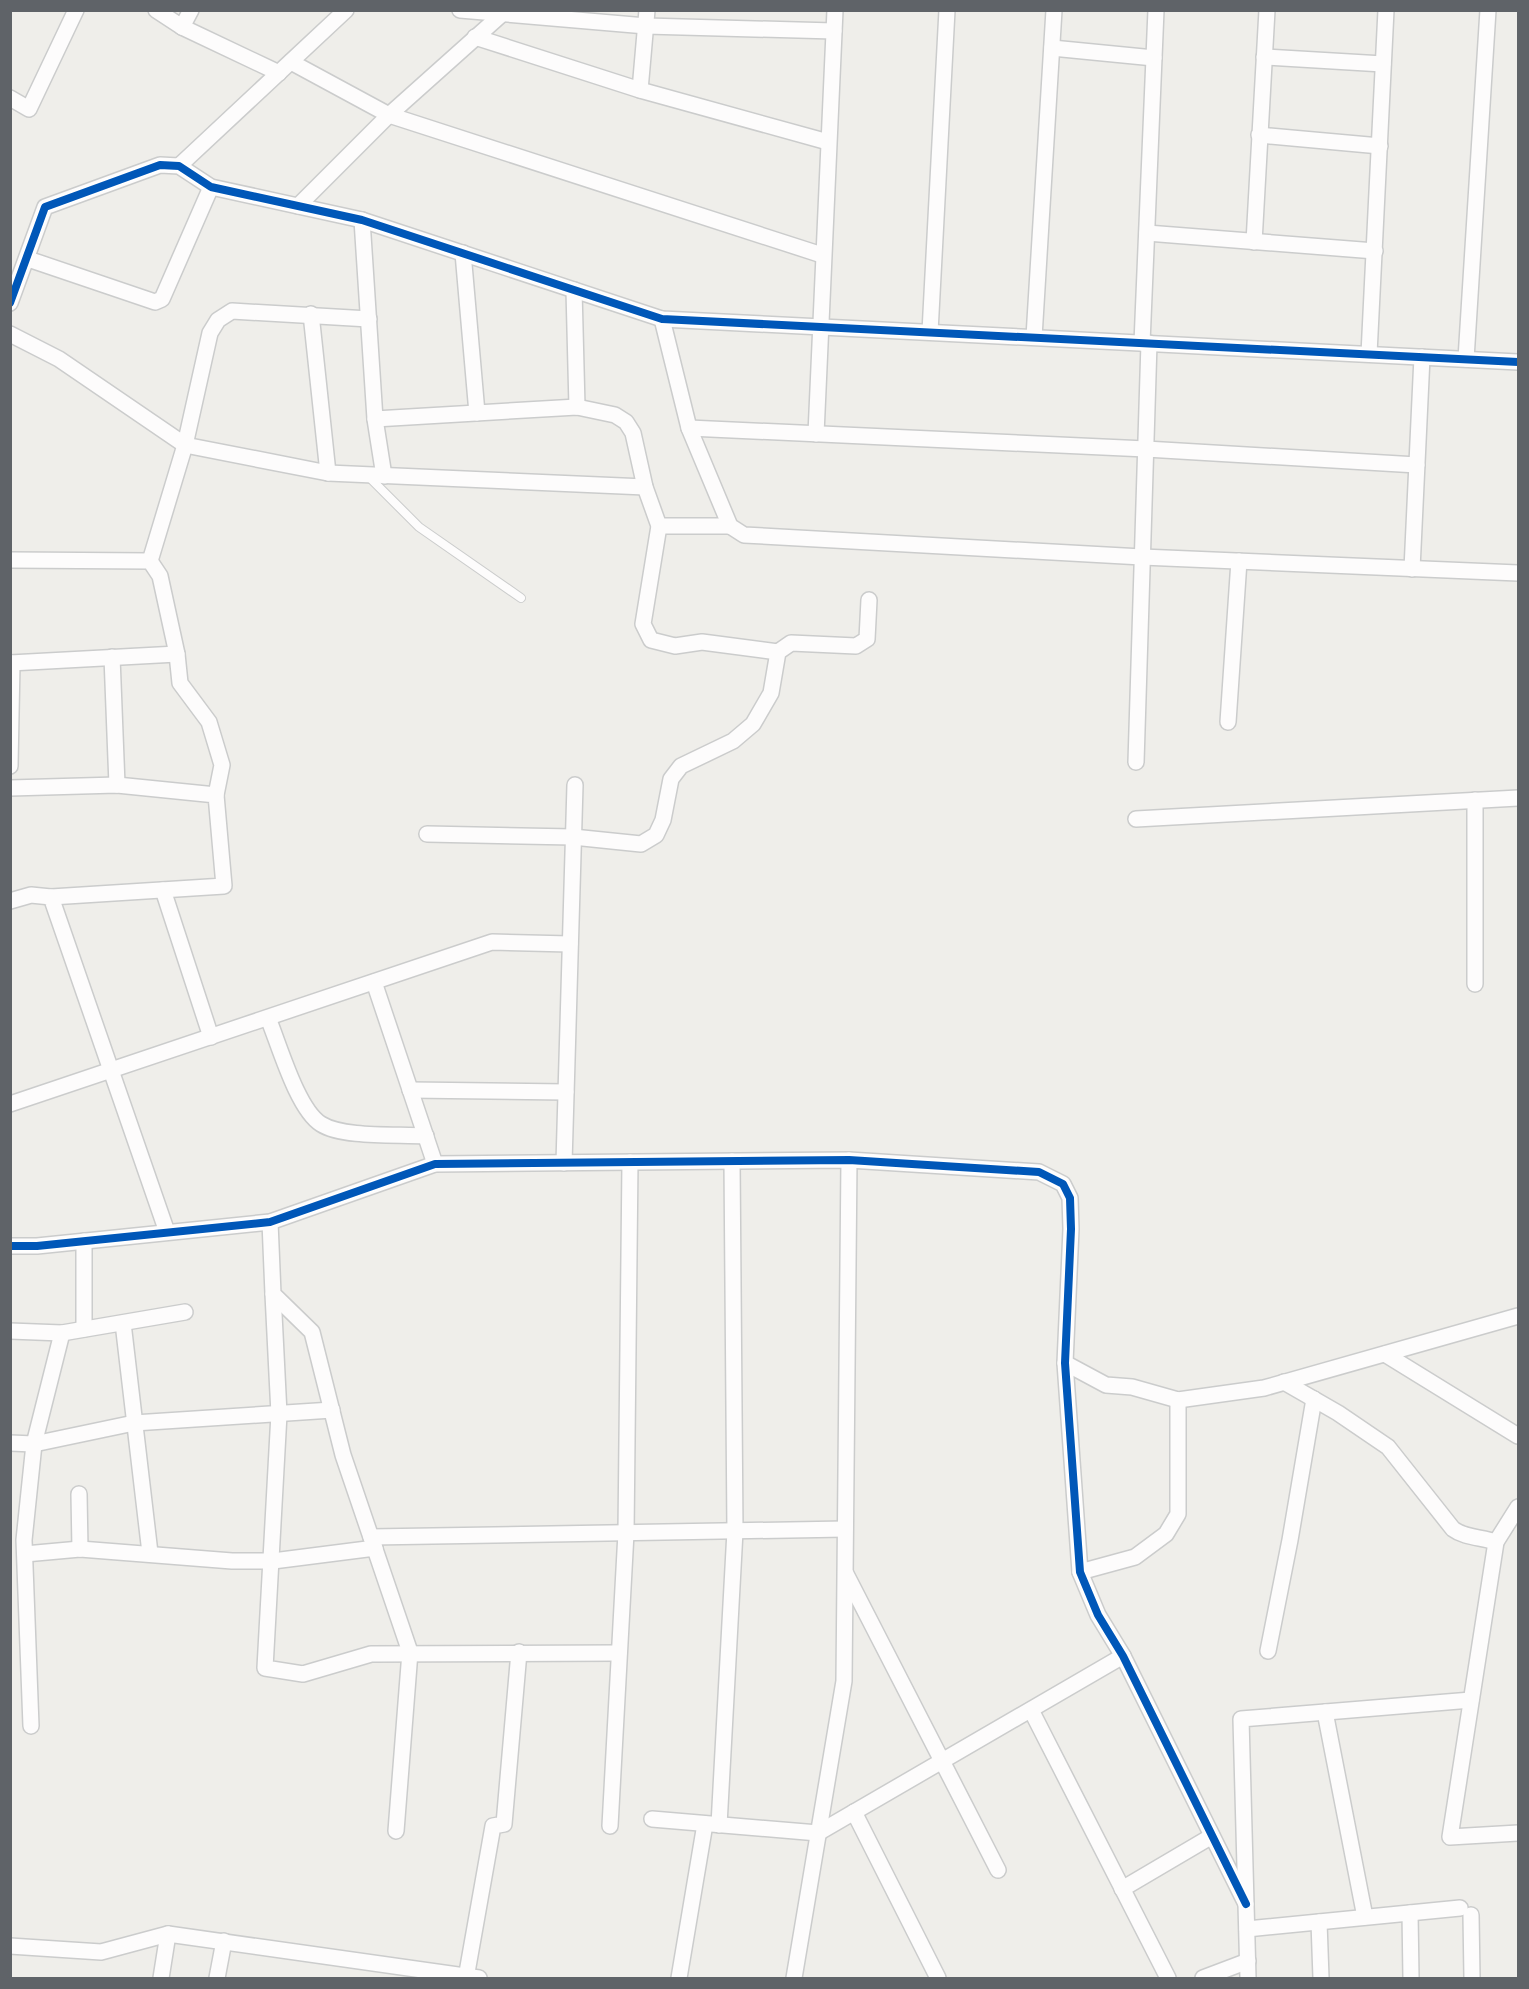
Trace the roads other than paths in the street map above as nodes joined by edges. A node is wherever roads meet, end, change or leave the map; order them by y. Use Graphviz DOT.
graph roads {
  1 [pos="76,10"];
  2 [pos="156,10"];
  3 [pos="191,10"];
  4 [pos="346,10"];
  5 [pos="460,10"];
  6 [pos="834,10"];
  7 [pos="947,10"];
  8 [pos="1054,10"];
  9 [pos="1156,10"];
  10 [pos="1267,10"];
  11 [pos="1386,10"];
  12 [pos="1488,10"];
  13 [pos="502,14"];
  14 [pos="646,18"];
  15 [pos="182,27"];
  16 [pos="834,31"];
  17 [pos="476,38"];
  18 [pos="1052,48"];
  19 [pos="1264,57"];
  20 [pos="1154,58"];
  21 [pos="291,62"];
  22 [pos="1383,64"];
  23 [pos="279,73"];
  24 [pos="640,90"];
  25 [pos="10,98"];
  26 [pos="389,115"];
  27 [pos="1259,135"];
  28 [pos="828,142"];
  29 [pos="1380,146"];
  30 [pos="179,166"];
  31 [pos="211,187"];
  32 [pos="298,206"];
  33 [pos="362,220"];
  34 [pos="1147,233"];
  35 [pos="1254,242"];
  36 [pos="1375,252"];
  37 [pos="463,253"];
  38 [pos="822,255"];
  39 [pos="28,259"];
  40 [pos="574,290"];
  41 [pos="10,303"];
  42 [pos="311,314"];
  43 [pos="369,319"];
  44 [pos="662,319"];
  45 [pos="819,327"];
  46 [pos="930,332"];
  47 [pos="10,334"];
  48 [pos="1034,338"];
  49 [pos="1146,343"];
  50 [pos="1369,354"];
  51 [pos="1422,357"];
  52 [pos="1466,359"];
  53 [pos="1518,362"];
  54 [pos="577,407"];
  55 [pos="477,413"];
  56 [pos="375,419"];
  57 [pos="689,428"];
  58 [pos="816,434"];
  59 [pos="186,444"];
  60 [pos="1146,449"];
  61 [pos="1417,465"];
  62 [pos="328,473"];
  63 [pos="366,475"];
  64 [pos="384,476"];
  65 [pos="645,487"];
  66 [pos="659,526"];
  67 [pos="730,526"];
  68 [pos="1142,557"];
  69 [pos="10,560"];
  70 [pos="150,561"];
  71 [pos="1239,561"];
  72 [pos="1412,569"];
  73 [pos="1518,573"];
  74 [pos="521,598"];
  75 [pos="869,600"];
  76 [pos="778,652"];
  77 [pos="177,654"];
  78 [pos="112,657"];
  79 [pos="11,663"];
  80 [pos="1228,722"];
  81 [pos="1136,762"];
  82 [pos="10,766"];
  83 [pos="117,785"];
  84 [pos="575,785"];
  85 [pos="10,788"];
  86 [pos="216,795"];
  87 [pos="1518,798"];
  88 [pos="1475,800"];
  89 [pos="1136,819"];
  90 [pos="427,834"];
  91 [pos="573,837"];
  92 [pos="163,890"];
  93 [pos="51,897"];
  94 [pos="10,901"];
  95 [pos="570,944"];
  96 [pos="374,982"];
  97 [pos="1475,984"];
  98 [pos="268,1018"];
  99 [pos="211,1037"];
  100 [pos="111,1070"];
  101 [pos="410,1090"];
  102 [pos="566,1092"];
  103 [pos="12,1100"];
  104 [pos="426,1136"];
  105 [pos="849,1160"];
  106 [pos="732,1161"];
  107 [pos="630,1162"];
  108 [pos="564,1163"];
  109 [pos="435,1164"];
  110 [pos="270,1222"];
  111 [pos="167,1232"];
  112 [pos="84,1241"];
  113 [pos="10,1246"];
  114 [pos="273,1294"];
  115 [pos="185,1312"];
  116 [pos="1518,1316"];
  117 [pos="123,1323"];
  118 [pos="84,1329"];
  119 [pos="10,1331"];
  120 [pos="62,1333"];
  121 [pos="1385,1354"];
  122 [pos="1065,1363"];
  123 [pos="1284,1382"];
  124 [pos="1314,1399"];
  125 [pos="1178,1400"];
  126 [pos="332,1410"];
  127 [pos="279,1414"];
  128 [pos="134,1423"];
  129 [pos="1518,1436"];
  130 [pos="10,1443"];
  131 [pos="34,1444"];
  132 [pos="79,1494"];
  133 [pos="1518,1507"];
  134 [pos="845,1529"];
  135 [pos="735,1531"];
  136 [pos="626,1533"];
  137 [pos="1496,1542"];
  138 [pos="373,1543"];
  139 [pos="20,1545"];
  140 [pos="80,1549"];
  141 [pos="150,1553"];
  142 [pos="273,1561"];
  143 [pos="844,1571"];
  144 [pos="1080,1572"];
  145 [pos="410,1652"];
  146 [pos="519,1652"];
  147 [pos="1268,1652"];
  148 [pos="619,1653"];
  149 [pos="1123,1656"];
  150 [pos="1471,1700"];
  151 [pos="1031,1710"];
  152 [pos="1325,1712"];
  153 [pos="30,1726"];
  154 [pos="942,1761"];
  155 [pos="854,1812"];
  156 [pos="652,1819"];
  157 [pos="712,1824"];
  158 [pos="610,1826"];
  159 [pos="396,1831"];
  160 [pos="818,1833"];
  161 [pos="1518,1833"];
  162 [pos="1212,1836"];
  163 [pos="998,1870"];
  164 [pos="1122,1889"];
  165 [pos="1246,1904"];
  166 [pos="1410,1913"];
  167 [pos="1365,1917"];
  168 [pos="1319,1922"];
  169 [pos="1247,1929"];
  170 [pos="168,1934"];
  171 [pos="224,1941"];
  172 [pos="10,1946"];
  173 [pos="1248,1961"];
  174 [pos="161,1978"];
  175 [pos="217,1978"];
  176 [pos="471,1978"];
  177 [pos="679,1978"];
  178 [pos="794,1978"];
  179 [pos="938,1978"];
  180 [pos="1168,1978"];
  181 [pos="1203,1978"];
  182 [pos="1248,1978"];
  183 [pos="1321,1978"];
  184 [pos="1411,1978"];
  185 [pos="1472,1978"];
  1 -- 25 [label="street"];
  2 -- 15 [label="street"];
  3 -- 15 [label="street"];
  4 -- 21 [label="street"];
  5 -- 13 [label="street"];
  6 -- 16 [label="street"];
  7 -- 46 [label="street"];
  8 -- 18 [label="street"];
  9 -- 20 [label="street"];
  10 -- 19 [label="street"];
  11 -- 22 [label="street"];
  12 -- 52 [label="street"];
  13 -- 14 [label="street"];
  13 -- 17 [label="street"];
  14 -- 16 [label="street"];
  14 -- 24 [label="street"];
  15 -- 23 [label="street"];
  16 -- 28 [label="street"];
  17 -- 24 [label="street"];
  17 -- 26 [label="street"];
  18 -- 20 [label="street"];
  18 -- 48 [label="street"];
  19 -- 22 [label="street"];
  19 -- 27 [label="street"];
  20 -- 34 [label="street"];
  21 -- 23 [label="street"];
  21 -- 26 [label="street"];
  22 -- 29 [label="street"];
  23 -- 30 [label="street"];
  24 -- 28 [label="street"];
  26 -- 32 [label="street"];
  26 -- 38 [label="street"];
  27 -- 29 [label="street"];
  27 -- 35 [label="street"];
  28 -- 38 [label="street"];
  29 -- 36 [label="street"];
  30 -- 31 [label="street"];
  30 -- 39 [label="street"];
  31 -- 32 [label="street"];
  31 -- 39 [label="street"];
  32 -- 33 [label="street"];
  33 -- 37 [label="street"];
  33 -- 43 [label="street"];
  34 -- 35 [label="street"];
  34 -- 49 [label="street"];
  35 -- 36 [label="street"];
  36 -- 50 [label="street"];
  37 -- 40 [label="street"];
  37 -- 55 [label="street"];
  38 -- 45 [label="street"];
  39 -- 41 [label="street"];
  40 -- 44 [label="street"];
  40 -- 54 [label="street"];
  42 -- 43 [label="street"];
  42 -- 59 [label="street"];
  42 -- 62 [label="street"];
  43 -- 56 [label="street"];
  44 -- 45 [label="street"];
  44 -- 57 [label="street"];
  45 -- 46 [label="street"];
  45 -- 58 [label="street"];
  46 -- 48 [label="street"];
  47 -- 59 [label="street"];
  48 -- 49 [label="street"];
  49 -- 50 [label="street"];
  49 -- 60 [label="street"];
  50 -- 51 [label="street"];
  51 -- 52 [label="street"];
  51 -- 61 [label="street"];
  52 -- 53 [label="street"];
  54 -- 55 [label="street"];
  54 -- 65 [label="street"];
  55 -- 56 [label="street"];
  56 -- 64 [label="street"];
  57 -- 58 [label="street"];
  57 -- 67 [label="street"];
  58 -- 60 [label="street"];
  59 -- 62 [label="street"];
  59 -- 70 [label="street"];
  60 -- 61 [label="street"];
  60 -- 68 [label="street"];
  61 -- 72 [label="street"];
  62 -- 63 [label="street"];
  63 -- 64 [label="street"];
  63 -- 74 [label="lane"];
  64 -- 65 [label="street"];
  65 -- 66 [label="street"];
  66 -- 67 [label="street"];
  66 -- 76 [label="street"];
  67 -- 68 [label="street"];
  68 -- 71 [label="street"];
  68 -- 81 [label="street"];
  69 -- 70 [label="street"];
  70 -- 77 [label="street"];
  71 -- 72 [label="street"];
  71 -- 80 [label="street"];
  72 -- 73 [label="street"];
  75 -- 76 [label="street"];
  76 -- 91 [label="street"];
  77 -- 78 [label="street"];
  77 -- 86 [label="street"];
  78 -- 79 [label="street"];
  78 -- 83 [label="street"];
  79 -- 82 [label="street"];
  83 -- 85 [label="street"];
  83 -- 86 [label="street"];
  84 -- 91 [label="street"];
  86 -- 92 [label="street"];
  87 -- 88 [label="street"];
  88 -- 89 [label="street"];
  88 -- 97 [label="street"];
  90 -- 91 [label="street"];
  91 -- 95 [label="street"];
  92 -- 93 [label="street"];
  92 -- 99 [label="street"];
  93 -- 94 [label="street"];
  93 -- 100 [label="street"];
  95 -- 96 [label="street"];
  95 -- 102 [label="street"];
  96 -- 98 [label="street"];
  96 -- 101 [label="street"];
  98 -- 99 [label="street"];
  98 -- 104 [label="street"];
  99 -- 100 [label="street"];
  100 -- 103 [label="street"];
  100 -- 111 [label="street"];
  101 -- 102 [label="street"];
  101 -- 104 [label="street"];
  102 -- 108 [label="street"];
  104 -- 109 [label="street"];
  105 -- 106 [label="street"];
  105 -- 122 [label="street"];
  105 -- 134 [label="street"];
  106 -- 107 [label="street"];
  106 -- 135 [label="street"];
  107 -- 108 [label="street"];
  107 -- 136 [label="street"];
  108 -- 109 [label="street"];
  109 -- 110 [label="street"];
  110 -- 111 [label="street"];
  110 -- 114 [label="street"];
  111 -- 112 [label="street"];
  112 -- 113 [label="street"];
  112 -- 118 [label="street"];
  114 -- 126 [label="street"];
  114 -- 127 [label="street"];
  115 -- 117 [label="street"];
  116 -- 121 [label="street"];
  117 -- 118 [label="street"];
  117 -- 128 [label="street"];
  118 -- 120 [label="street"];
  119 -- 120 [label="street"];
  120 -- 131 [label="street"];
  121 -- 123 [label="street"];
  121 -- 129 [label="street"];
  122 -- 125 [label="street"];
  122 -- 144 [label="street"];
  123 -- 124 [label="street"];
  123 -- 125 [label="street"];
  124 -- 137 [label="street"];
  124 -- 147 [label="street"];
  125 -- 144 [label="street"];
  126 -- 127 [label="street"];
  126 -- 138 [label="street"];
  127 -- 128 [label="street"];
  127 -- 142 [label="street"];
  128 -- 131 [label="street"];
  128 -- 141 [label="street"];
  130 -- 131 [label="street"];
  131 -- 139 [label="street"];
  132 -- 140 [label="street"];
  133 -- 137 [label="street"];
  134 -- 135 [label="street"];
  134 -- 143 [label="street"];
  135 -- 136 [label="street"];
  135 -- 157 [label="street"];
  136 -- 138 [label="street"];
  136 -- 148 [label="street"];
  137 -- 150 [label="street"];
  138 -- 142 [label="street"];
  138 -- 145 [label="street"];
  139 -- 140 [label="street"];
  139 -- 153 [label="street"];
  140 -- 141 [label="street"];
  141 -- 142 [label="street"];
  142 -- 145 [label="street"];
  143 -- 154 [label="street"];
  143 -- 160 [label="street"];
  144 -- 149 [label="street"];
  145 -- 146 [label="street"];
  145 -- 159 [label="street"];
  146 -- 148 [label="street"];
  146 -- 176 [label="street"];
  148 -- 158 [label="street"];
  149 -- 151 [label="street"];
  149 -- 162 [label="street"];
  150 -- 152 [label="street"];
  150 -- 161 [label="street"];
  151 -- 154 [label="street"];
  151 -- 164 [label="street"];
  152 -- 165 [label="street"];
  152 -- 167 [label="street"];
  154 -- 155 [label="street"];
  154 -- 163 [label="street"];
  155 -- 160 [label="street"];
  155 -- 179 [label="street"];
  156 -- 157 [label="street"];
  157 -- 160 [label="street"];
  157 -- 177 [label="street"];
  160 -- 178 [label="street"];
  162 -- 164 [label="street"];
  162 -- 165 [label="street"];
  164 -- 180 [label="street"];
  165 -- 169 [label="street"];
  166 -- 167 [label="street"];
  166 -- 184 [label="street"];
  166 -- 185 [label="street"];
  167 -- 168 [label="street"];
  168 -- 169 [label="street"];
  168 -- 183 [label="street"];
  169 -- 173 [label="street"];
  170 -- 171 [label="street"];
  170 -- 172 [label="street"];
  170 -- 174 [label="street"];
  171 -- 175 [label="street"];
  171 -- 176 [label="street"];
  173 -- 181 [label="street"];
  173 -- 182 [label="street"];
}
